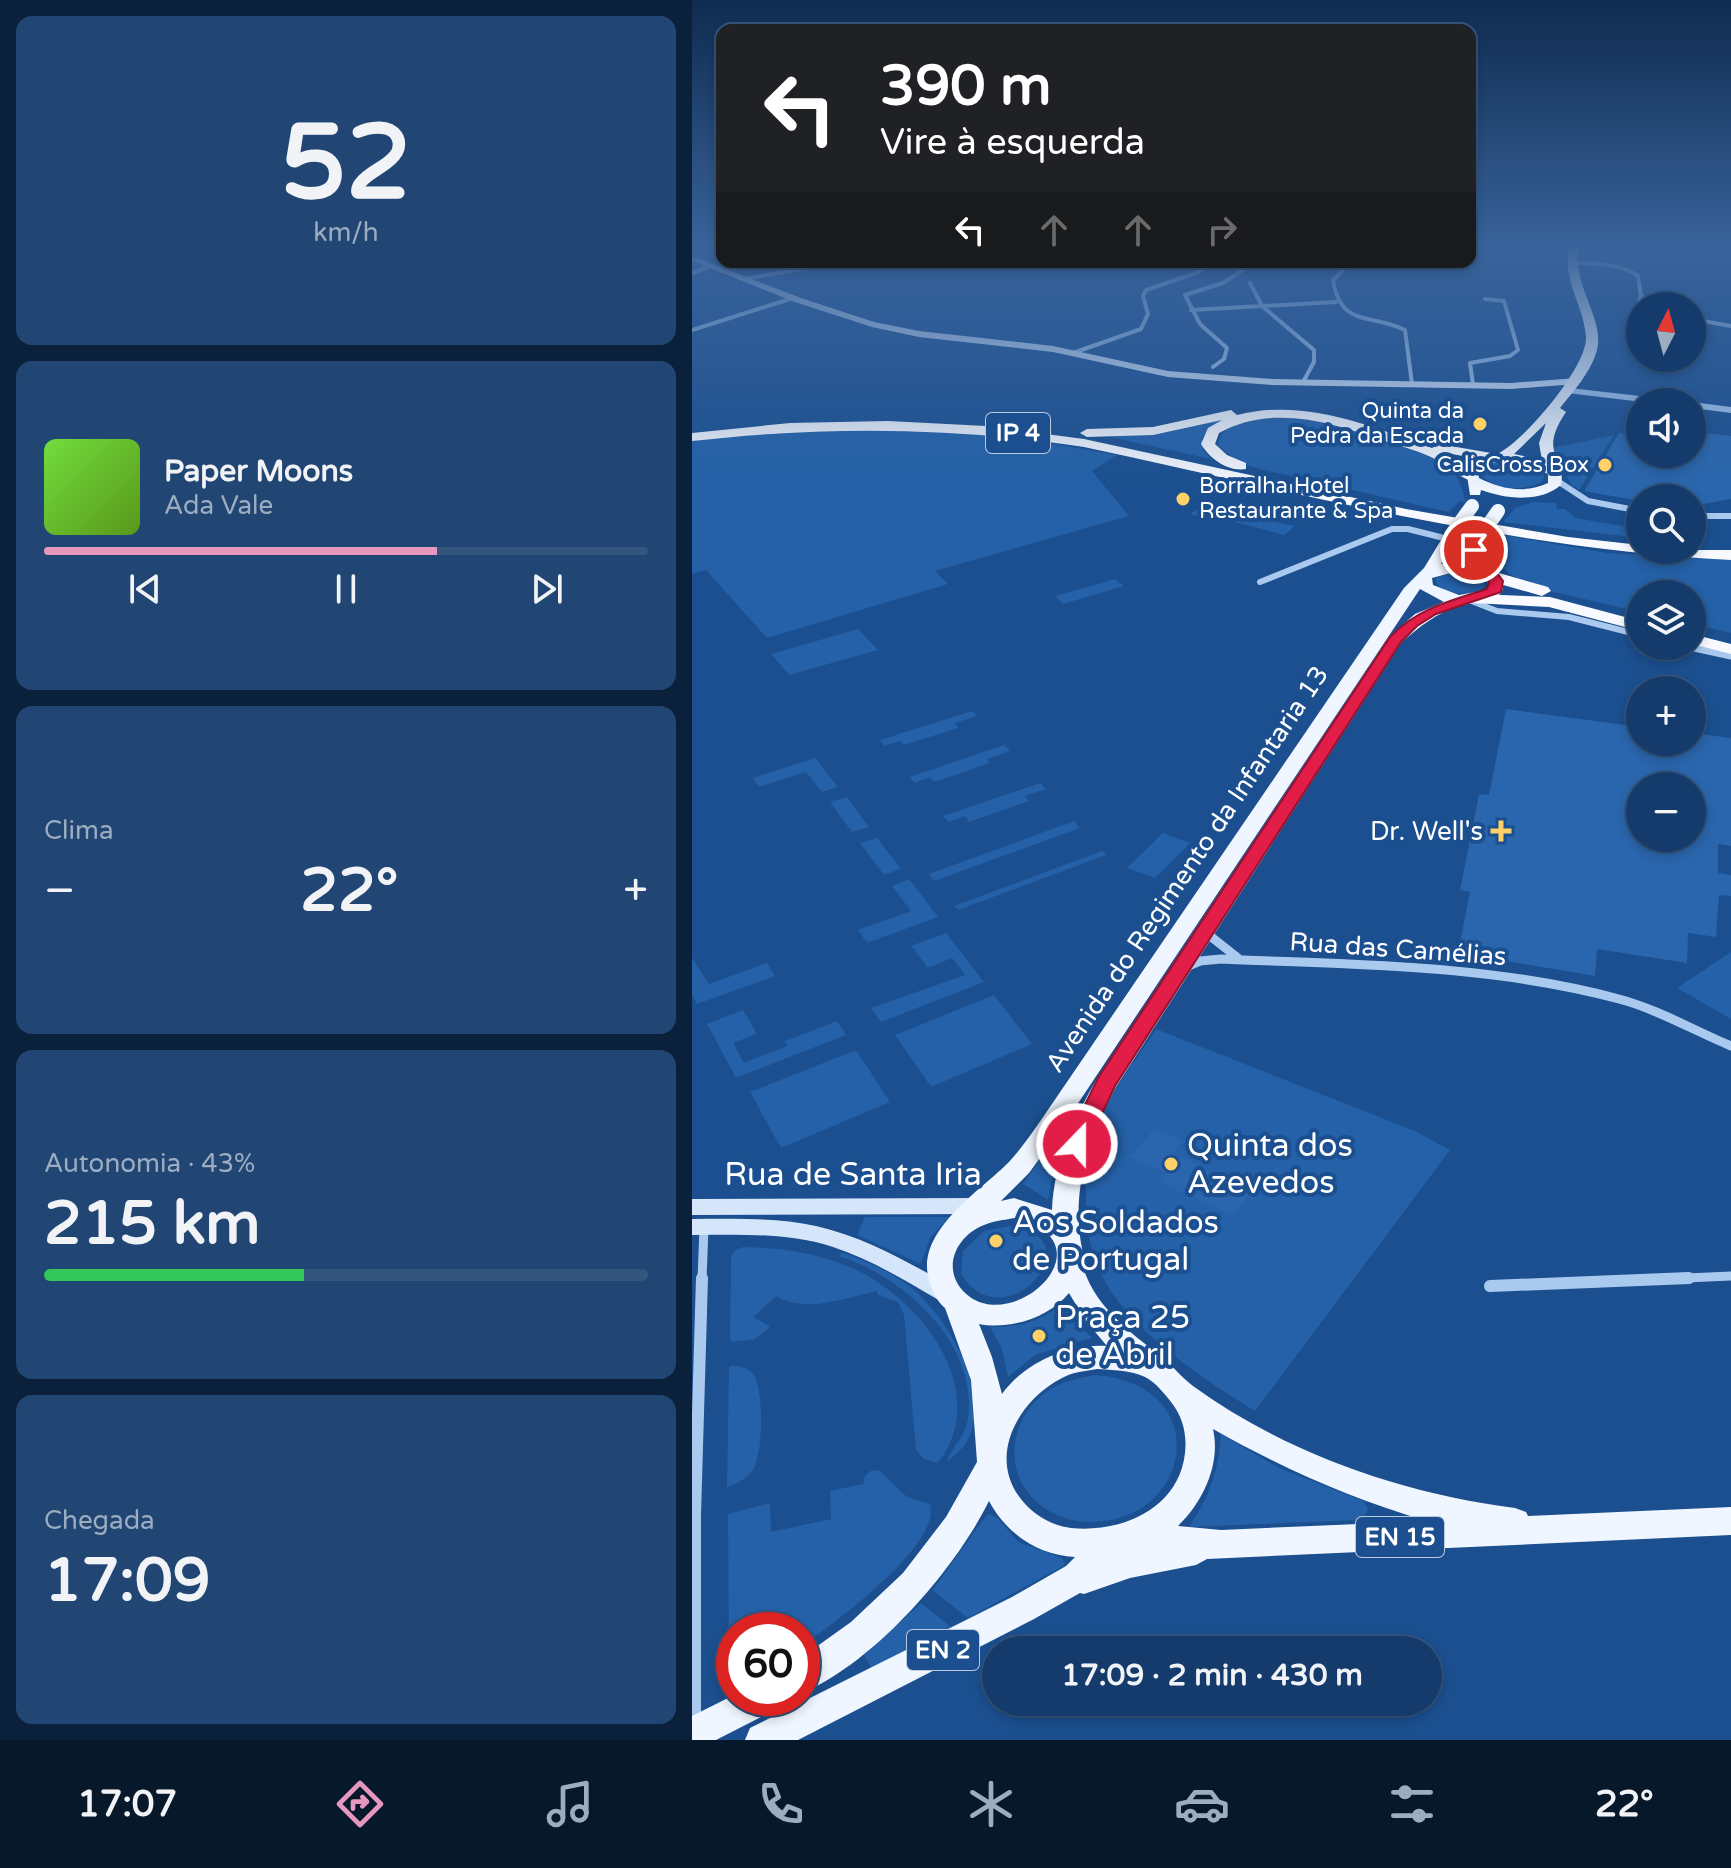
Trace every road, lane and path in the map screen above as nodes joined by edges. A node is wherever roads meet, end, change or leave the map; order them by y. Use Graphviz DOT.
graph roads {
  1 [pos="890,328"];
  2 [pos="1139,328"];
  3 [pos="1205,328"];
  4 [pos="1288,328"];
  5 [pos="1404,328"];
  6 [pos="1512,328"];
  7 [pos="1589,328"];
  8 [pos="1073,353"];
  9 [pos="1213,367"];
  10 [pos="1303,382"];
  11 [pos="1412,384"];
  12 [pos="1473,385"];
  13 [pos="1511,386"];
  14 [pos="1568,393"];
  15 [pos="1623,397"];
  16 [pos="1626,397"];
  17 [pos="1706,407"];
  18 [pos="1731,410"];
  19 [pos="1030,428"];
  20 [pos="692,434"];
  21 [pos="1499,458"];
  22 [pos="1555,476"];
  23 [pos="1473,479"];
  24 [pos="1527,493"];
  25 [pos="1626,508"];
  26 [pos="1446,515"];
  27 [pos="1706,516"];
  28 [pos="1731,516"];
  29 [pos="1449,537"];
  30 [pos="1557,541"];
  31 [pos="1626,545"];
  32 [pos="1626,546"];
  33 [pos="1706,549"];
  34 [pos="1706,551"];
  35 [pos="1731,552"];
  36 [pos="1427,574"];
  37 [pos="1490,575"];
  38 [pos="1260,582"];
  39 [pos="1469,599"];
  40 [pos="1626,611"];
  41 [pos="1626,622"];
  42 [pos="1706,630"];
  43 [pos="1626,631"];
  44 [pos="1731,635"];
  45 [pos="1706,643"];
  46 [pos="1731,649"];
  47 [pos="1706,651"];
  48 [pos="1731,656"];
  49 [pos="1204,931"];
  50 [pos="1254,961"];
  51 [pos="1178,971"];
  52 [pos="1731,1046"];
  53 [pos="1020,1166"];
  54 [pos="692,1207"];
  55 [pos="911,1207"];
  56 [pos="971,1215"];
  57 [pos="698,1227"];
  58 [pos="1068,1252"];
  59 [pos="1731,1276"];
  60 [pos="1490,1286"];
  61 [pos="951,1299"];
  62 [pos="697,1351"];
  63 [pos="1158,1371"];
  64 [pos="1184,1394"];
  65 [pos="992,1452"];
  66 [pos="694,1514"];
  67 [pos="1731,1521"];
  68 [pos="1659,1525"];
  69 [pos="1128,1538"];
  70 [pos="1231,1544"];
  71 [pos="1054,1591"];
  72 [pos="820,1663"];
  73 [pos="728,1716"];
  74 [pos="694,1734"];
  75 [pos="762,1740"];
  1 -- 8 [label="main road"];
  2 -- 8 [label="street"];
  3 -- 9 [label="street"];
  4 -- 10 [label="street"];
  5 -- 11 [label="street"];
  6 -- 12 [label="street"];
  7 -- 14 [label="main road"];
  8 -- 10 [label="main road"];
  10 -- 11 [label="main road"];
  11 -- 12 [label="main road"];
  12 -- 13 [label="main road"];
  13 -- 14 [label="main road"];
  13 -- 14 [label="main road"];
  14 -- 15 [label="street"];
  14 -- 15 [label="street"];
  14 -- 21 [label="main road"];
  14 -- 22 [label="main road"];
  15 -- 16 [label="street"];
  17 -- 18 [label="street"];
  19 -- 20 [label="highway, IP 4"];
  19 -- 21 [label="highway"];
  19 -- 26 [label="highway, IP 4"];
  20 -- 30 [label="highway, IP 4"];
  21 -- 22 [label="main road"];
  21 -- 23 [label="main road"];
  22 -- 24 [label="main road"];
  22 -- 25 [label="street"];
  23 -- 24 [label="main road"];
  23 -- 26 [label="highway"];
  23 -- 29 [label="main road, Avenida do Regimento da Infantaria 13, bridge"];
  24 -- 37 [label="main road, bridge"];
  26 -- 31 [label="highway, IP 4"];
  27 -- 28 [label="street"];
  29 -- 36 [label="main road, Avenida do Regimento da Infantaria 13"];
  29 -- 38 [label="street"];
  30 -- 32 [label="highway, IP 4"];
  30 -- 35 [label="highway"];
  33 -- 35 [label="highway"];
  34 -- 35 [label="highway"];
  36 -- 37 [label="main road"];
  36 -- 39 [label="main road"];
  36 -- 53 [label="main road, Avenida do Regimento da Infantaria 13"];
  37 -- 39 [label="main road"];
  37 -- 40 [label="highway"];
  39 -- 41 [label="highway"];
  39 -- 43 [label="street"];
  39 -- 49 [label="main road, Avenida do Regimento da Infantaria 13 / EN 2"];
  42 -- 44 [label="highway"];
  45 -- 46 [label="highway"];
  47 -- 48 [label="street"];
  49 -- 50 [label="street"];
  49 -- 51 [label="main road, Avenida do Regimento da Infantaria 13 / EN 2"];
  50 -- 51 [label="street, Rua das Camélias"];
  50 -- 52 [label="street, Rua das Camélias"];
  51 -- 58 [label="main road, Avenida do Regimento da Infantaria 13 / EN 2"];
  53 -- 55 [label="main road"];
  53 -- 56 [label="main road, Avenida do Regimento da Infantaria 13"];
  54 -- 55 [label="main road, Rua de Santa Iria"];
  55 -- 56 [label="main road, Rua de Santa Iria"];
  56 -- 58 [label="main road, EN 2"];
  56 -- 61 [label="main road"];
  57 -- 61 [label="main road, Rua de Santa Iria"];
  57 -- 62 [label="street"];
  58 -- 61 [label="main road"];
  58 -- 63 [label="main road, EN 2"];
  59 -- 60 [label="street"];
  61 -- 65 [label="main road"];
  62 -- 66 [label="street"];
  63 -- 64 [label="main road, EN 2"];
  63 -- 65 [label="main road, EN 2"];
  64 -- 68 [label="main road, EN 15"];
  64 -- 69 [label="main road, EN 2"];
  65 -- 69 [label="main road"];
  65 -- 72 [label="main road, EN 2"];
  66 -- 74 [label="street"];
  67 -- 68 [label="main road, EN 15"];
  68 -- 70 [label="main road, EN 15"];
  69 -- 70 [label="main road, EN 15"];
  69 -- 71 [label="main road, EN 2"];
  70 -- 71 [label="main road"];
  71 -- 75 [label="main road, EN 2"];
  73 -- 74 [label="main road"];
}
